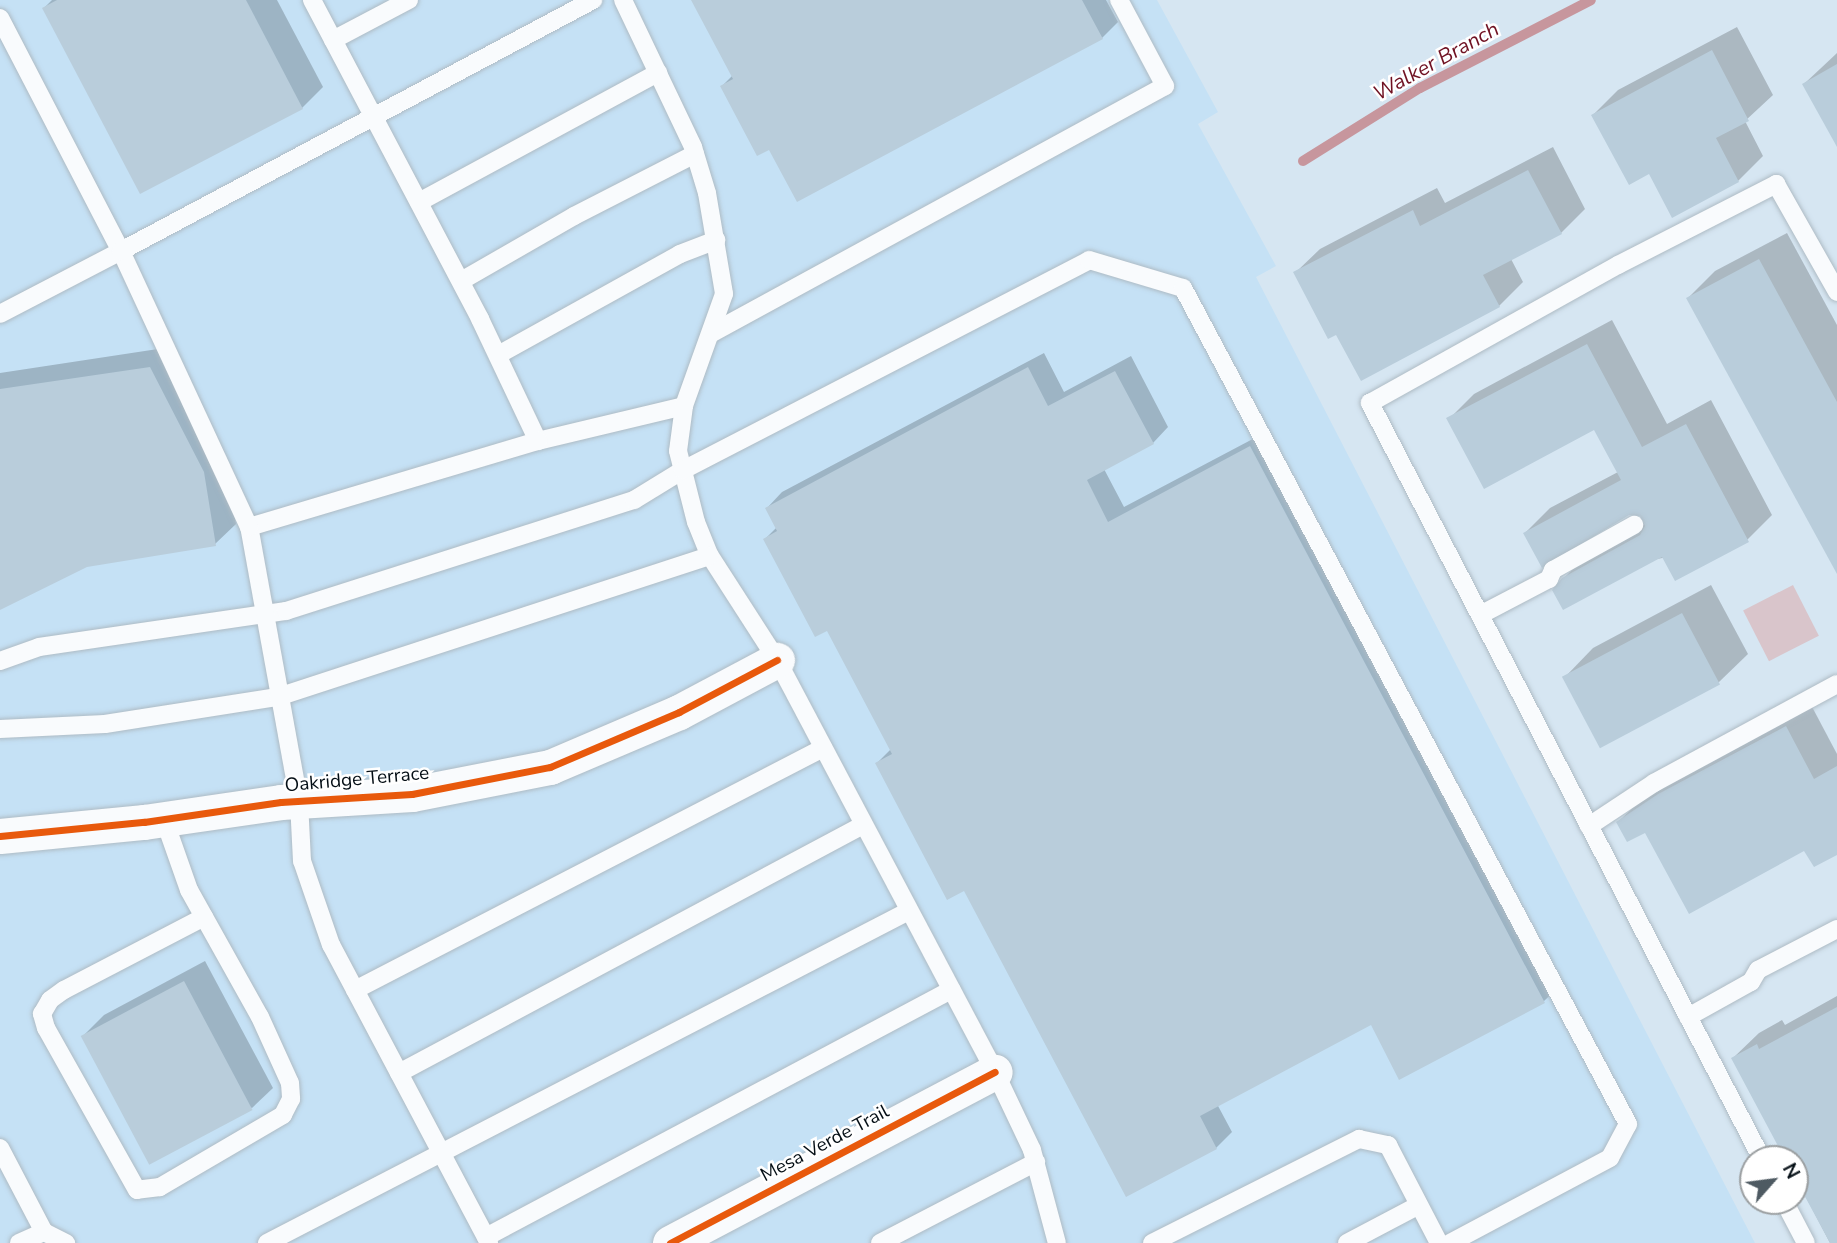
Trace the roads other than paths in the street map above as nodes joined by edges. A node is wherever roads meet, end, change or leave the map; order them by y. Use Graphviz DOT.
graph roads {
  1 [pos="312,0"];
  2 [pos="409,0"];
  3 [pos="593,0"];
  4 [pos="623,0"];
  5 [pos="1119,0"];
  6 [pos="0,18"];
  7 [pos="333,40"];
  8 [pos="658,73"];
  9 [pos="375,120"];
  10 [pos="695,154"];
  11 [pos="419,202"];
  12 [pos="716,240"];
  13 [pos="121,251"];
  14 [pos="1829,266"];
  15 [pos="461,281"];
  16 [pos="1837,292"];
  17 [pos="0,314"];
  18 [pos="712,333"];
  19 [pos="498,355"];
  20 [pos="684,405"];
  21 [pos="538,441"];
  22 [pos="683,470"];
  23 [pos="1634,526"];
  24 [pos="248,527"];
  25 [pos="710,556"];
  26 [pos="1480,615"];
  27 [pos="264,616"];
  28 [pos="776,660"];
  29 [pos="0,662"];
  30 [pos="1837,684"];
  31 [pos="278,698"];
  32 [pos="0,729"];
  33 [pos="823,748"];
  34 [pos="299,801"];
  35 [pos="164,819"];
  36 [pos="863,825"];
  37 [pos="1589,826"];
  38 [pos="0,836"];
  39 [pos="909,911"];
  40 [pos="204,917"];
  41 [pos="1837,929"];
  42 [pos="355,990"];
  43 [pos="951,990"];
  44 [pos="1688,1017"];
  45 [pos="399,1073"];
  46 [pos="995,1073"];
  47 [pos="1755,1145"];
  48 [pos="0,1148"];
  49 [pos="441,1153"];
  50 [pos="1036,1162"];
  51 [pos="1419,1205"];
  52 [pos="1792,1215"];
  53 [pos="44,1231"];
  54 [pos="487,1240"];
  55 [pos="19,1243"];
  56 [pos="66,1243"];
  57 [pos="267,1243"];
  58 [pos="670,1243"];
  59 [pos="880,1243"];
  60 [pos="1057,1243"];
  61 [pos="1152,1243"];
  62 [pos="1346,1243"];
  63 [pos="1439,1243"];
  64 [pos="1450,1243"];
  65 [pos="1807,1243"];
  1 -- 7 [label="lane"];
  2 -- 7 [label="lane"];
  3 -- 9 [label="lane"];
  4 -- 8 [label="lane"];
  5 -- 18 [label="lane"];
  6 -- 13 [label="lane"];
  7 -- 9 [label="lane"];
  8 -- 10 [label="lane"];
  8 -- 11 [label="lane"];
  9 -- 11 [label="lane"];
  9 -- 13 [label="lane"];
  10 -- 12 [label="lane"];
  10 -- 15 [label="lane"];
  11 -- 15 [label="lane"];
  12 -- 18 [label="lane"];
  12 -- 19 [label="lane"];
  13 -- 17 [label="lane"];
  13 -- 24 [label="lane"];
  14 -- 16 [label="lane"];
  14 -- 26 [label="lane"];
  15 -- 19 [label="lane"];
  18 -- 20 [label="lane"];
  19 -- 21 [label="lane"];
  20 -- 21 [label="lane"];
  20 -- 22 [label="lane"];
  21 -- 24 [label="lane"];
  22 -- 25 [label="lane"];
  22 -- 27 [label="lane"];
  22 -- 64 [label="lane"];
  23 -- 26 [label="lane"];
  24 -- 27 [label="lane"];
  25 -- 28 [label="lane"];
  25 -- 31 [label="lane"];
  26 -- 37 [label="lane"];
  27 -- 29 [label="lane"];
  27 -- 31 [label="lane"];
  28 -- 33 [label="lane"];
  28 -- 34 [label="street, Oakridge Terrace"];
  30 -- 37 [label="lane"];
  31 -- 32 [label="lane"];
  31 -- 34 [label="lane"];
  33 -- 36 [label="lane"];
  33 -- 42 [label="lane"];
  34 -- 35 [label="street, Oakridge Terrace"];
  34 -- 42 [label="lane"];
  35 -- 38 [label="street, Oakridge Terrace"];
  35 -- 40 [label="lane"];
  36 -- 39 [label="lane"];
  36 -- 45 [label="lane"];
  37 -- 44 [label="lane"];
  39 -- 43 [label="lane"];
  39 -- 49 [label="lane"];
  40 -- 40 [label="lane"];
  41 -- 44 [label="lane"];
  42 -- 45 [label="lane"];
  43 -- 46 [label="lane"];
  43 -- 54 [label="lane"];
  44 -- 47 [label="lane"];
  45 -- 49 [label="lane"];
  46 -- 50 [label="lane"];
  46 -- 58 [label="street, Mesa Verde Trail"];
  48 -- 53 [label="lane"];
  49 -- 54 [label="lane"];
  49 -- 57 [label="lane"];
  50 -- 59 [label="lane"];
  50 -- 60 [label="lane"];
  51 -- 61 [label="lane"];
  51 -- 62 [label="lane"];
  51 -- 63 [label="lane"];
  52 -- 65 [label="lane"];
  53 -- 55 [label="lane"];
  53 -- 56 [label="lane"];
}
